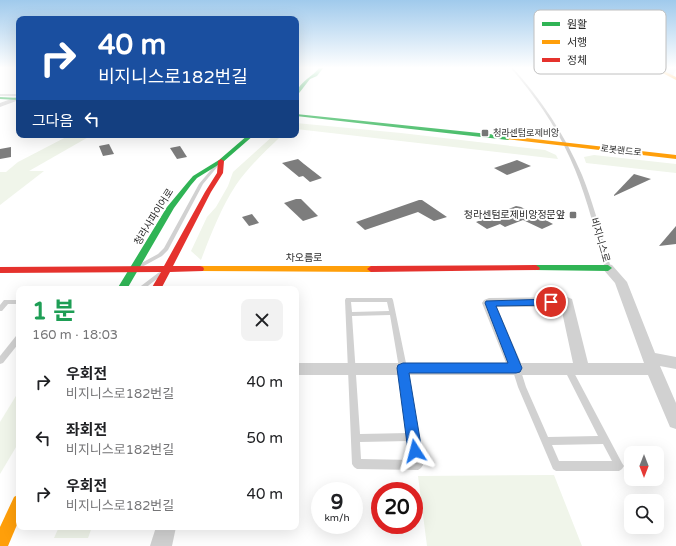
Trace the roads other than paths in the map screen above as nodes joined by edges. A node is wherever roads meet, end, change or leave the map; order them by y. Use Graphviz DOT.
graph roads {
  1 [pos="533,92"];
  2 [pos="0,96"];
  3 [pos="16,97"];
  4 [pos="16,98"];
  5 [pos="0,105"];
  6 [pos="299,115"];
  7 [pos="248,138"];
  8 [pos="566,145"];
  9 [pos="676,157"];
  10 [pos="221,161"];
  11 [pos="608,268"];
  12 [pos="135,269"];
  13 [pos="0,270"];
  14 [pos="166,270"];
  15 [pos="124,286"];
  16 [pos="144,286"];
  17 [pos="158,286"];
  18 [pos="16,302"];
  19 [pos="0,308"];
  20 [pos="392,313"];
  21 [pos="349,314"];
  22 [pos="16,342"];
  23 [pos="0,362"];
  24 [pos="676,363"];
  25 [pos="651,364"];
  26 [pos="299,368"];
  27 [pos="353,368"];
  28 [pos="403,368"];
  29 [pos="516,368"];
  30 [pos="575,369"];
  31 [pos="676,421"];
  32 [pos="413,437"];
  33 [pos="356,438"];
  34 [pos="605,440"];
  35 [pos="545,441"];
  36 [pos="16,510"];
  37 [pos="16,519"];
  38 [pos="16,532"];
  39 [pos="2,546"];
  1 -- 8 [label="lane, 비지니스로"];
  2 -- 3 [label="main road"];
  4 -- 5 [label="street"];
  6 -- 8 [label="main road, 로봇랜드로"];
  7 -- 10 [label="main road, 청라사파이어로"];
  8 -- 9 [label="main road, 로봇랜드로"];
  8 -- 11 [label="lane, 비지니스로"];
  10 -- 12 [label="main road, 청라사파이어로"];
  10 -- 12 [label="lane"];
  10 -- 14 [label="main road"];
  11 -- 14 [label="main road, 차오름로"];
  11 -- 25 [label="street, 비지니스로"];
  12 -- 13 [label="main road, 차오름로"];
  12 -- 14 [label="main road, 차오름로"];
  12 -- 15 [label="main road, 청라사파이어로"];
  14 -- 16 [label="lane"];
  14 -- 17 [label="main road"];
  18 -- 19 [label="lane"];
  20 -- 21 [label="lane"];
  20 -- 21 [label="lane"];
  20 -- 28 [label="lane"];
  21 -- 27 [label="lane"];
  22 -- 23 [label="lane"];
  24 -- 25 [label="street"];
  25 -- 30 [label="street"];
  25 -- 31 [label="street, 비지니스로"];
  26 -- 27 [label="street"];
  27 -- 28 [label="street"];
  27 -- 33 [label="lane"];
  28 -- 29 [label="street"];
  28 -- 32 [label="lane"];
  29 -- 30 [label="street"];
  29 -- 30 [label="street"];
  29 -- 35 [label="lane"];
  30 -- 34 [label="lane"];
  32 -- 33 [label="lane"];
  32 -- 33 [label="lane"];
  34 -- 35 [label="lane"];
  34 -- 35 [label="lane"];
  36 -- 39 [label="main road"];
  37 -- 39 [label="lane"];
  38 -- 39 [label="main road"];
}
